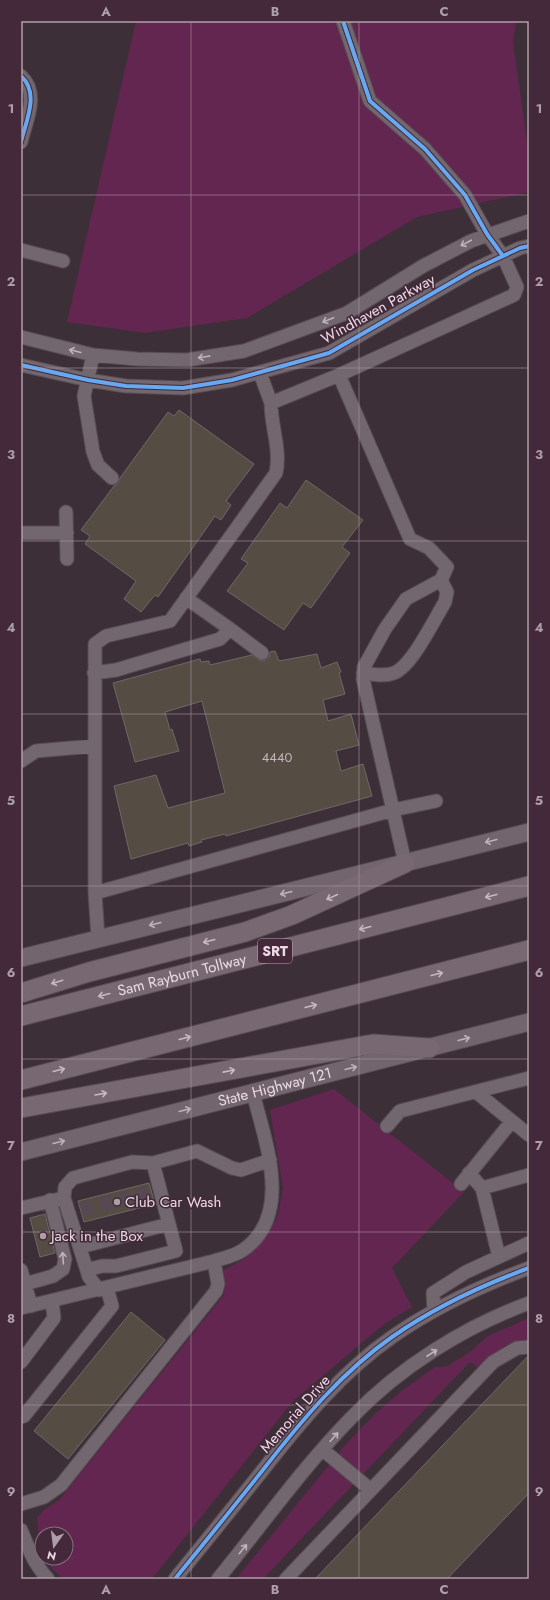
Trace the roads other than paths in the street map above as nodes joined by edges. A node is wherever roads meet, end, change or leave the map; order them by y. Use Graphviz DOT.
graph roads {
  1 [pos="343,21"];
  2 [pos="24,79"];
  3 [pos="21,142"];
  4 [pos="529,221"];
  5 [pos="487,234"];
  6 [pos="529,246"];
  7 [pos="21,250"];
  8 [pos="503,256"];
  9 [pos="63,261"];
  10 [pos="21,337"];
  11 [pos="93,355"];
  12 [pos="21,364"];
  13 [pos="260,373"];
  14 [pos="339,375"];
  15 [pos="88,380"];
  16 [pos="271,403"];
  17 [pos="112,478"];
  18 [pos="66,512"];
  19 [pos="21,533"];
  20 [pos="67,533"];
  21 [pos="67,559"];
  22 [pos="440,580"];
  23 [pos="186,598"];
  24 [pos="230,629"];
  25 [pos="262,653"];
  26 [pos="363,673"];
  27 [pos="94,674"];
  28 [pos="94,746"];
  29 [pos="21,762"];
  30 [pos="436,801"];
  31 [pos="393,810"];
  32 [pos="529,832"];
  33 [pos="405,863"];
  34 [pos="529,886"];
  35 [pos="95,893"];
  36 [pos="98,938"];
  37 [pos="529,950"];
  38 [pos="21,958"];
  39 [pos="21,993"];
  40 [pos="21,1016"];
  41 [pos="529,1022"];
  42 [pos="429,1048"];
  43 [pos="529,1078"];
  44 [pos="21,1080"];
  45 [pos="476,1092"];
  46 [pos="253,1093"];
  47 [pos="21,1108"];
  48 [pos="512,1121"];
  49 [pos="387,1126"];
  50 [pos="529,1135"];
  51 [pos="21,1152"];
  52 [pos="270,1160"];
  53 [pos="153,1163"];
  54 [pos="529,1175"];
  55 [pos="482,1188"];
  56 [pos="64,1198"];
  57 [pos="50,1200"];
  58 [pos="21,1208"];
  59 [pos="169,1224"];
  60 [pos="529,1243"];
  61 [pos="80,1247"];
  62 [pos="499,1257"];
  63 [pos="214,1261"];
  64 [pos="529,1268"];
  65 [pos="21,1270"];
  66 [pos="87,1270"];
  67 [pos="25,1284"];
  68 [pos="103,1289"];
  69 [pos="52,1301"];
  70 [pos="529,1303"];
  71 [pos="26,1307"];
  72 [pos="434,1311"];
  73 [pos="529,1347"];
  74 [pos="21,1362"];
  75 [pos="21,1417"];
  76 [pos="323,1450"];
  77 [pos="371,1490"];
  78 [pos="21,1504"];
  79 [pos="21,1530"];
  80 [pos="48,1579"];
  81 [pos="175,1579"];
  82 [pos="218,1579"];
  83 [pos="286,1579"];
  1 -- 5 [label="street"];
  2 -- 3 [label="street"];
  4 -- 5 [label="street, Windhaven Parkway"];
  5 -- 8 [label="street"];
  5 -- 11 [label="street, Windhaven Parkway, one-way"];
  6 -- 8 [label="street, Windhaven Parkway"];
  7 -- 9 [label="street"];
  8 -- 13 [label="street, Windhaven Parkway"];
  8 -- 14 [label="street"];
  11 -- 10 [label="street, Windhaven Parkway, one-way"];
  11 -- 15 [label="street"];
  12 -- 15 [label="street, Windhaven Parkway"];
  13 -- 15 [label="street, Windhaven Parkway"];
  13 -- 16 [label="street"];
  14 -- 16 [label="street"];
  14 -- 22 [label="street"];
  15 -- 17 [label="street"];
  16 -- 23 [label="street"];
  18 -- 20 [label="street"];
  19 -- 20 [label="street"];
  20 -- 21 [label="street"];
  22 -- 26 [label="street"];
  22 -- 26 [label="street"];
  23 -- 24 [label="street"];
  23 -- 27 [label="street"];
  24 -- 25 [label="street"];
  24 -- 27 [label="street"];
  26 -- 31 [label="street"];
  27 -- 28 [label="street"];
  28 -- 29 [label="street"];
  28 -- 35 [label="street"];
  30 -- 31 [label="street"];
  31 -- 33 [label="street"];
  31 -- 35 [label="street"];
  32 -- 33 [label="main road, one-way"];
  33 -- 36 [label="main road, one-way"];
  33 -- 39 [label="highway, one-way"];
  34 -- 40 [label="highway, Sam Rayburn Tollway / SRT, one-way"];
  35 -- 36 [label="street"];
  36 -- 38 [label="main road"];
  44 -- 37 [label="highway, one-way"];
  42 -- 41 [label="main road, State Highway 121, one-way"];
  46 -- 42 [label="main road, State Highway 121, one-way"];
  47 -- 42 [label="highway, one-way"];
  43 -- 45 [label="street"];
  45 -- 48 [label="street"];
  45 -- 49 [label="street"];
  51 -- 46 [label="main road, State Highway 121, one-way"];
  46 -- 52 [label="street"];
  48 -- 50 [label="street"];
  48 -- 55 [label="street"];
  52 -- 53 [label="street"];
  52 -- 63 [label="street"];
  53 -- 56 [label="street"];
  53 -- 59 [label="street"];
  54 -- 55 [label="street"];
  55 -- 62 [label="street"];
  56 -- 57 [label="street"];
  56 -- 61 [label="street"];
  57 -- 58 [label="street"];
  67 -- 57 [label="street, one-way"];
  59 -- 61 [label="street"];
  59 -- 66 [label="street"];
  60 -- 62 [label="street"];
  61 -- 66 [label="street"];
  62 -- 72 [label="street"];
  63 -- 68 [label="street"];
  63 -- 78 [label="street"];
  64 -- 72 [label="street, Memorial Drive"];
  65 -- 67 [label="street"];
  66 -- 68 [label="street"];
  67 -- 71 [label="street"];
  68 -- 69 [label="street"];
  68 -- 75 [label="street"];
  69 -- 71 [label="street"];
  69 -- 74 [label="street"];
  76 -- 70 [label="street, one-way"];
  72 -- 81 [label="street, Memorial Drive"];
  73 -- 77 [label="street"];
  76 -- 77 [label="street"];
  82 -- 76 [label="street, one-way"];
  77 -- 83 [label="street"];
  79 -- 80 [label="street"];
}
